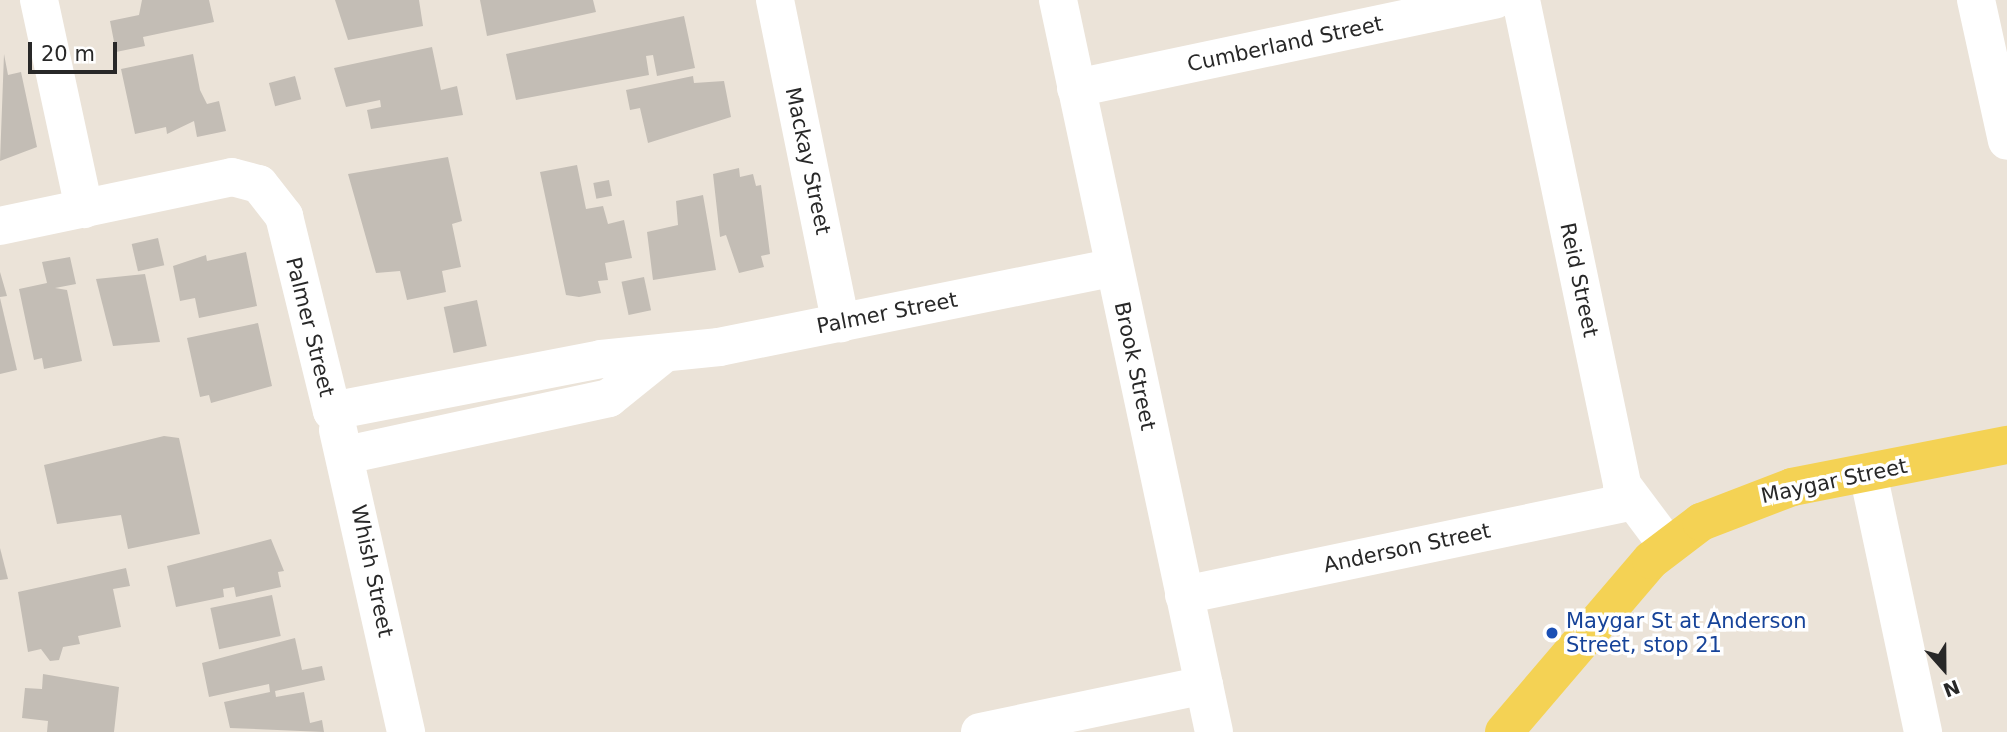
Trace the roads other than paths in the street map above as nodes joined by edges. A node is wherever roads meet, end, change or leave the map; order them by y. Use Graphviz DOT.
graph roads {
  1 [pos="39,0"];
  2 [pos="775,0"];
  3 [pos="1058,0"];
  4 [pos="1494,0"];
  5 [pos="1521,0"];
  6 [pos="1976,0"];
  7 [pos="1076,88"];
  8 [pos="2007,141"];
  9 [pos="84,209"];
  10 [pos="0,226"];
  11 [pos="1114,267"];
  12 [pos="841,323"];
  13 [pos="661,356"];
  14 [pos="332,411"];
  15 [pos="2007,445"];
  16 [pos="346,455"];
  17 [pos="1868,473"];
  18 [pos="1629,502"];
  19 [pos="1667,545"];
  20 [pos="1184,595"];
  21 [pos="1204,685"];
  22 [pos="406,732"];
  23 [pos="980,732"];
  24 [pos="1214,732"];
  25 [pos="1504,732"];
  26 [pos="1923,732"];
  1 -- 9 [label="street"];
  2 -- 12 [label="street, Mackay Street"];
  3 -- 7 [label="street, Brook Street"];
  4 -- 7 [label="street, Cumberland Street"];
  5 -- 18 [label="street, Reid Street"];
  6 -- 8 [label="street"];
  7 -- 11 [label="street, Brook Street"];
  9 -- 10 [label="street, Palmer Street"];
  9 -- 14 [label="street, Palmer Street"];
  11 -- 12 [label="street, Palmer Street"];
  11 -- 20 [label="street, Brook Street"];
  12 -- 13 [label="street, Palmer Street"];
  13 -- 14 [label="street, Palmer Street"];
  13 -- 16 [label="street"];
  14 -- 16 [label="street, Whish Street"];
  15 -- 17 [label="main road, Maygar Street"];
  16 -- 22 [label="street, Whish Street"];
  17 -- 19 [label="main road, Maygar Street"];
  17 -- 26 [label="street"];
  18 -- 19 [label="street, Reid Street"];
  18 -- 20 [label="street, Anderson Street"];
  19 -- 25 [label="main road, Maygar Street"];
  20 -- 21 [label="street, Brook Street"];
  21 -- 23 [label="street"];
  21 -- 24 [label="street, Brook Street"];
}
